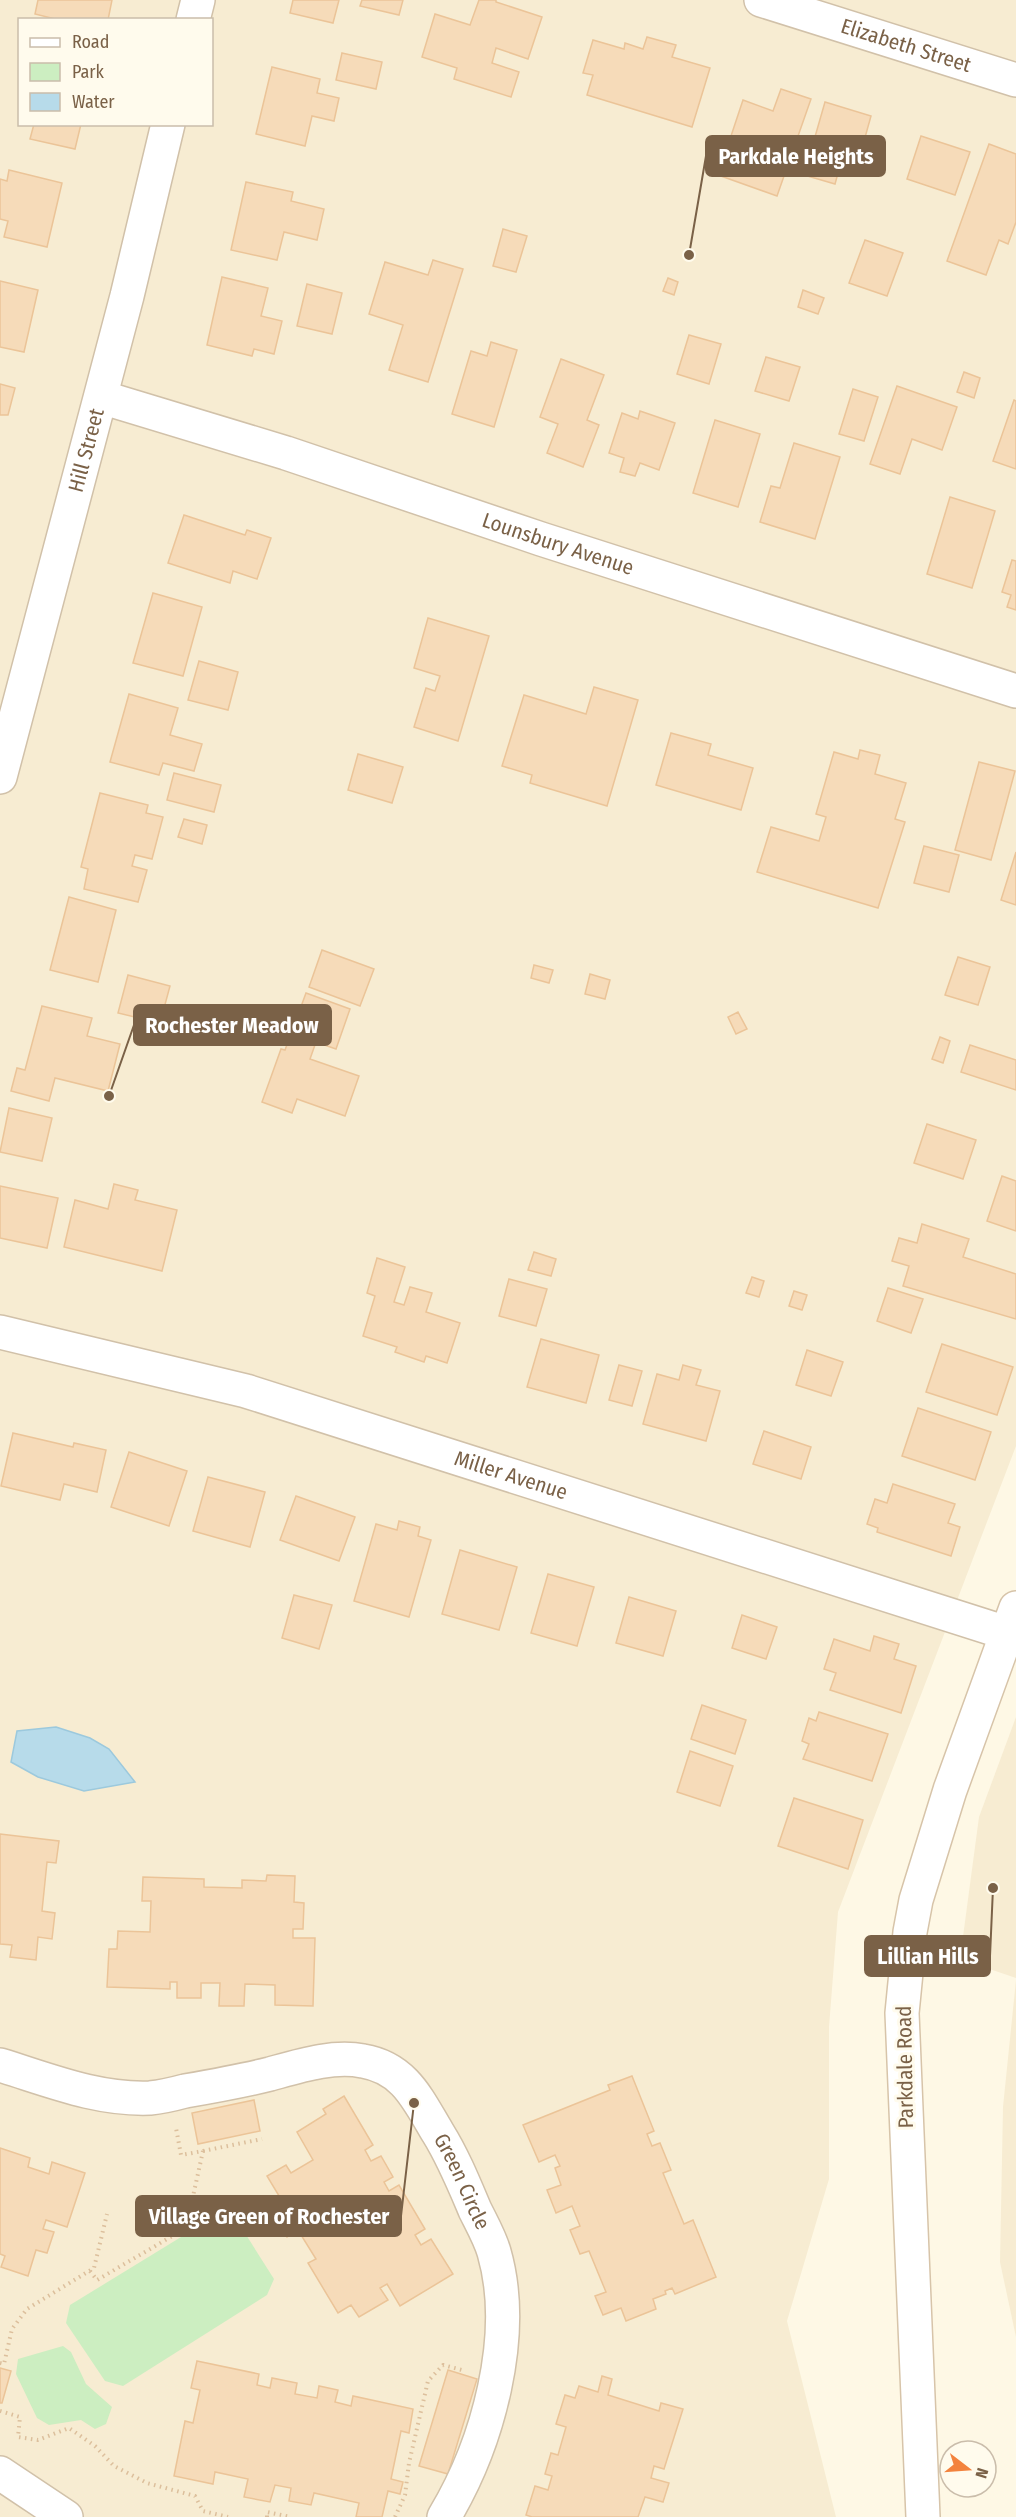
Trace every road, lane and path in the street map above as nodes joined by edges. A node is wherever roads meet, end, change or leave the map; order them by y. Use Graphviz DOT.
graph roads {
  1 [pos="198,0"];
  2 [pos="761,0"];
  3 [pos="800,6"];
  4 [pos="194,18"];
  5 [pos="1016,80"];
  6 [pos="168,126"];
  7 [pos="101,397"];
  8 [pos="1016,691"];
  9 [pos="0,777"];
  10 [pos="0,1332"];
  11 [pos="1013,1626"];
  12 [pos="0,2065"];
  13 [pos="171,2094"];
  14 [pos="262,2139"];
  15 [pos="203,2151"];
  16 [pos="107,2214"];
  17 [pos="90,2271"];
  18 [pos="0,2363"];
  19 [pos="496,2378"];
  20 [pos="0,2411"];
  21 [pos="0,2473"];
  22 [pos="66,2517"];
  23 [pos="228,2517"];
  24 [pos="267,2517"];
  25 [pos="291,2517"];
  26 [pos="395,2517"];
  27 [pos="444,2517"];
  28 [pos="923,2517"];
  1 -- 4 [label="street"];
  2 -- 3 [label="street, Elizabeth Street"];
  3 -- 5 [label="street, Elizabeth Street"];
  6 -- 7 [label="street, Hill Street"];
  7 -- 8 [label="street, Lounsbury Avenue"];
  7 -- 9 [label="street, Hill Street"];
  10 -- 11 [label="street, Miller Avenue"];
  11 -- 28 [label="street, Parkdale Road"];
  12 -- 13 [label="street, Green Circle"];
  13 -- 15 [label="path"];
  13 -- 19 [label="street, Green Circle"];
  14 -- 15 [label="path"];
  15 -- 17 [label="path"];
  16 -- 17 [label="path"];
  17 -- 18 [label="path"];
  19 -- 26 [label="path"];
  19 -- 27 [label="street, Green Circle"];
  20 -- 23 [label="path"];
  21 -- 22 [label="street"];
  24 -- 25 [label="path"];
}
